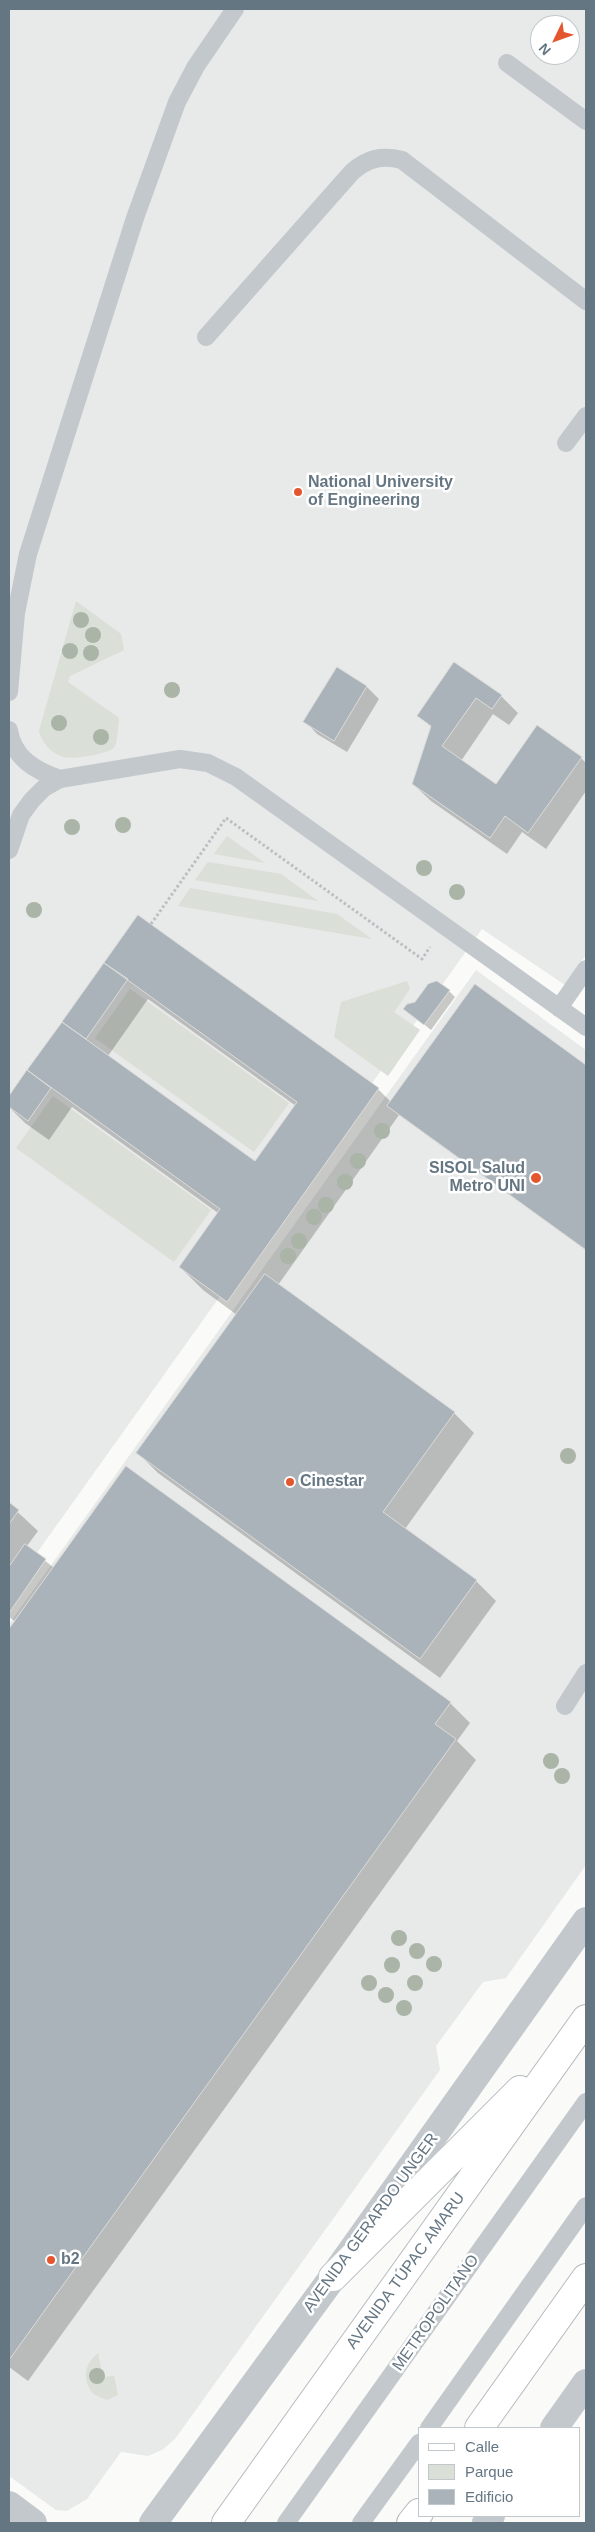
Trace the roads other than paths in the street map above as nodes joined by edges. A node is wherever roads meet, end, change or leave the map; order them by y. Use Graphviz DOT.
graph roads {
  1 [pos="235,9"];
  2 [pos="507,63"];
  3 [pos="586,121"];
  4 [pos="586,301"];
  5 [pos="206,337"];
  6 [pos="586,416"];
  7 [pos="566,443"];
  8 [pos="9,692"];
  9 [pos="9,730"];
  10 [pos="60,779"];
  11 [pos="9,850"];
  12 [pos="586,969"];
  13 [pos="559,1008"];
  14 [pos="586,1027"];
  15 [pos="586,1673"];
  16 [pos="565,1706"];
  17 [pos="586,1921"];
  18 [pos="581,2026"];
  19 [pos="586,2102"];
  20 [pos="586,2206"];
  21 [pos="333,2277"];
  22 [pos="586,2278"];
  23 [pos="586,2383"];
  24 [pos="430,2427"];
  25 [pos="480,2427"];
  26 [pos="555,2427"];
  27 [pos="418,2444"];
  28 [pos="9,2504"];
  29 [pos="33,2523"];
  30 [pos="153,2523"];
  31 [pos="226,2523"];
  32 [pos="286,2523"];
  33 [pos="362,2523"];
  1 -- 8 [label="lane"];
  2 -- 3 [label="lane"];
  4 -- 5 [label="lane"];
  6 -- 7 [label="lane"];
  9 -- 10 [label="lane"];
  10 -- 11 [label="lane"];
  10 -- 13 [label="lane"];
  12 -- 13 [label="lane"];
  13 -- 14 [label="lane"];
  15 -- 16 [label="lane"];
  17 -- 21 [label="street, AVENIDA GERARDO UNGER"];
  18 -- 21 [label="main road"];
  18 -- 31 [label="main road, AVENIDA TÚPAC AMARU"];
  19 -- 32 [label="lane, METROPOLITANO"];
  20 -- 24 [label="lane"];
  21 -- 30 [label="street, AVENIDA GERARDO UNGER"];
  22 -- 25 [label="main road"];
  23 -- 26 [label="street"];
  27 -- 33 [label="lane"];
  28 -- 29 [label="street"];
}
